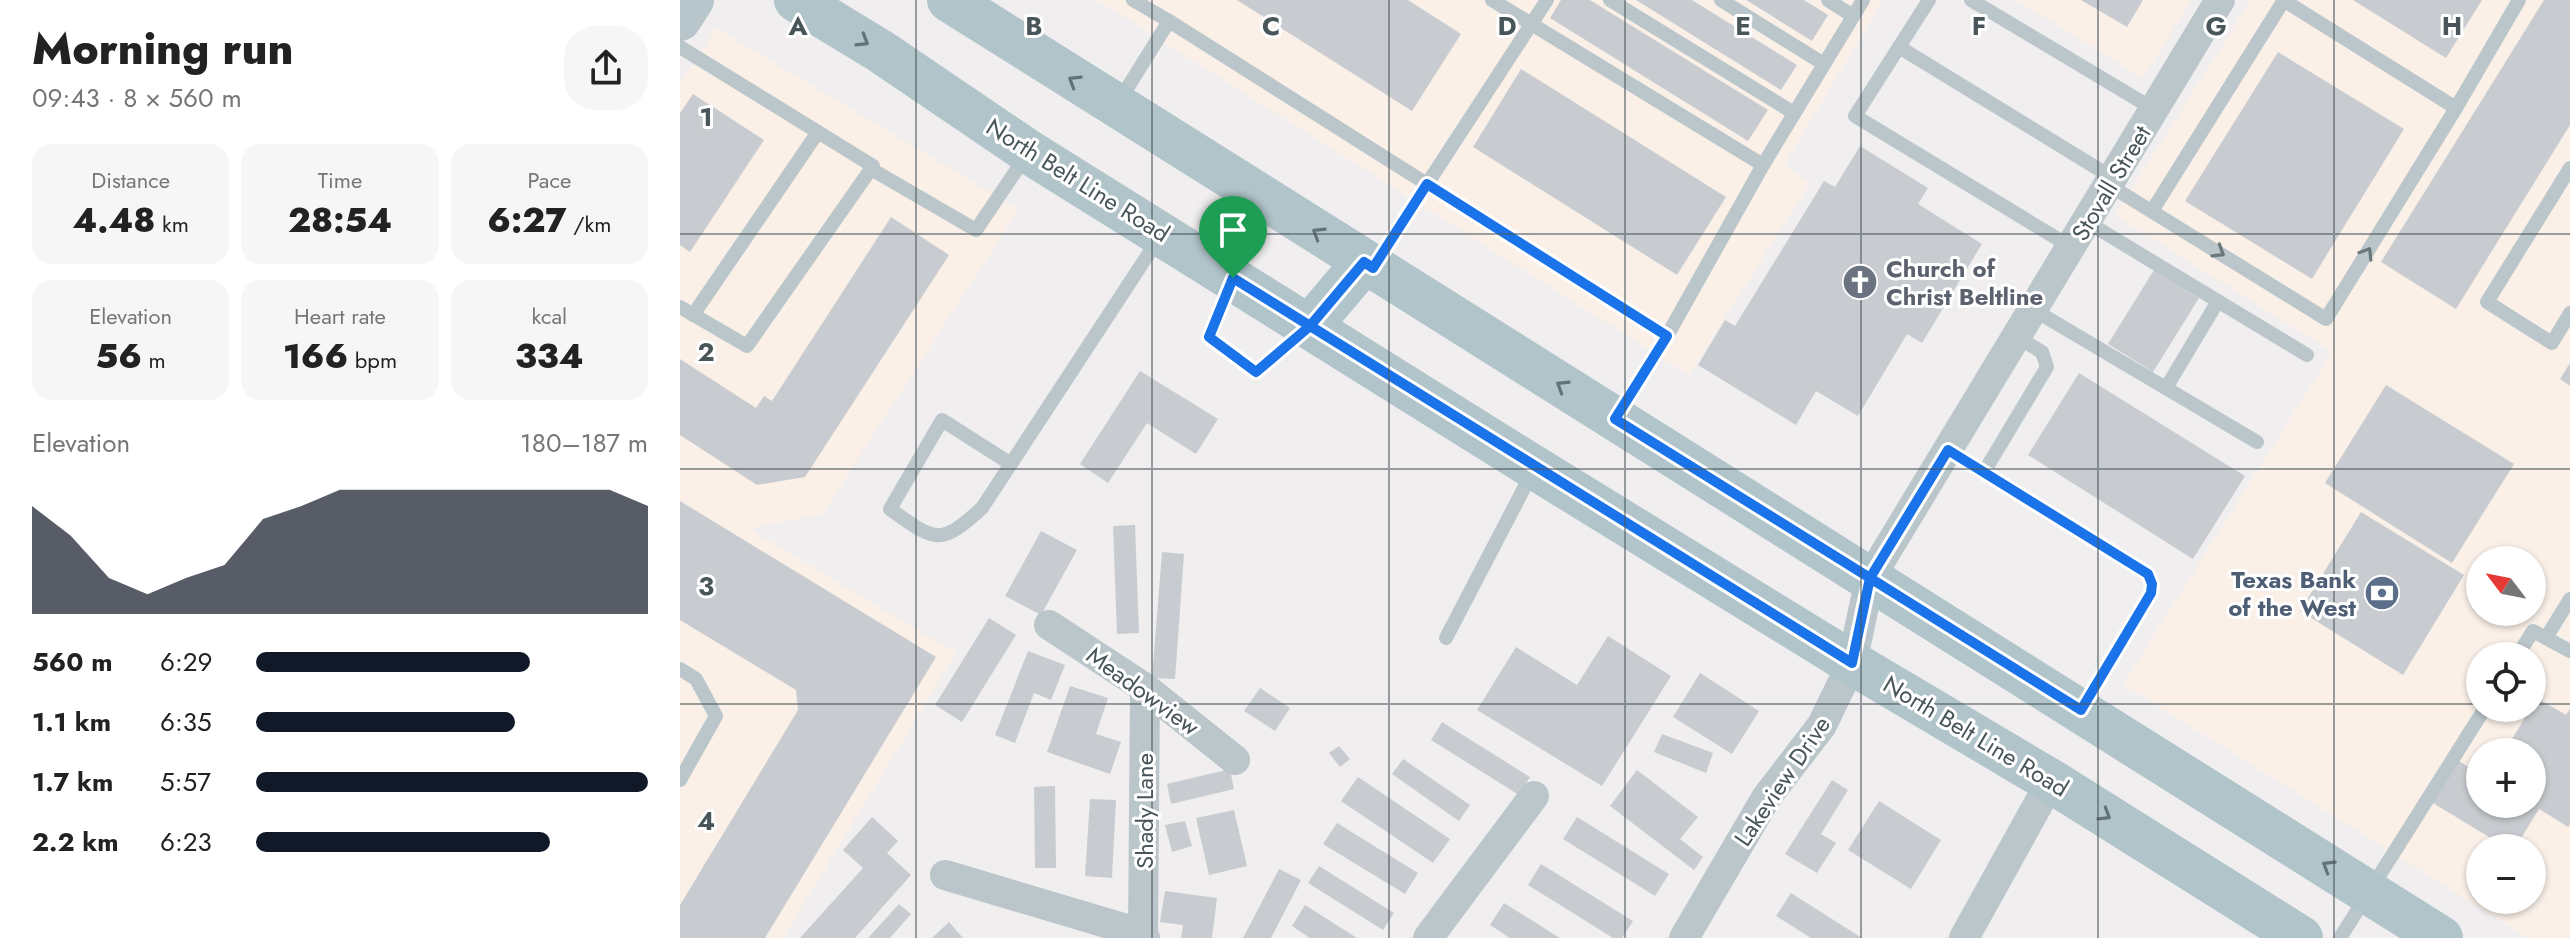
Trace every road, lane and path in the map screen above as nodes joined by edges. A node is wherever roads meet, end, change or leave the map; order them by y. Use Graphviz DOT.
graph roads {
  1 [pos="693,0"];
  2 [pos="796,0"];
  3 [pos="1133,0"];
  4 [pos="1492,0"];
  5 [pos="1547,0"];
  6 [pos="1610,0"];
  7 [pos="1721,0"];
  8 [pos="1828,0"];
  9 [pos="1863,0"];
  10 [pos="1929,0"];
  11 [pos="1971,0"];
  12 [pos="2220,0"];
  13 [pos="2283,0"];
  14 [pos="2519,0"];
  15 [pos="961,3"];
  16 [pos="1853,16"];
  17 [pos="680,20"];
  18 [pos="1169,21"];
  19 [pos="1530,24"];
  20 [pos="680,47"];
  21 [pos="1899,47"];
  22 [pos="1824,64"];
  23 [pos="1115,106"];
  24 [pos="2456,108"];
  25 [pos="2155,110"];
  26 [pos="1794,113"];
  27 [pos="818,132"];
  28 [pos="1029,152"];
  29 [pos="1763,165"];
  30 [pos="2570,168"];
  31 [pos="871,169"];
  32 [pos="2111,182"];
  33 [pos="1427,184"];
  34 [pos="2152,211"];
  35 [pos="1162,234"];
  36 [pos="2079,235"];
  37 [pos="1368,265"];
  38 [pos="1233,278"];
  39 [pos="2218,301"];
  40 [pos="2034,310"];
  41 [pos="686,311"];
  42 [pos="2570,313"];
  43 [pos="1310,326"];
  44 [pos="1667,336"];
  45 [pos="2017,337"];
  46 [pos="2307,355"];
  47 [pos="2166,388"];
  48 [pos="1615,419"];
  49 [pos="2257,442"];
  50 [pos="1948,450"];
  51 [pos="1011,464"];
  52 [pos="1535,468"];
  53 [pos="1984,472"];
  54 [pos="1870,578"];
  55 [pos="2570,599"];
  56 [pos="1049,625"];
  57 [pos="1446,638"];
  58 [pos="2546,638"];
  59 [pos="2526,642"];
  60 [pos="2570,651"];
  61 [pos="1852,663"];
  62 [pos="680,669"];
  63 [pos="1145,688"];
  64 [pos="2081,710"];
  65 [pos="2476,722"];
  66 [pos="1235,760"];
  67 [pos="680,780"];
  68 [pos="2051,781"];
  69 [pos="1534,796"];
  70 [pos="945,875"];
  71 [pos="2369,893"];
  72 [pos="1144,936"];
  73 [pos="1428,938"];
  74 [pos="1684,938"];
  75 [pos="1964,938"];
  76 [pos="2301,938"];
  77 [pos="2340,938"];
  78 [pos="2441,938"];
  1 -- 17 [label="main road"];
  2 -- 28 [label="main road, North Belt Line Road, one-way"];
  3 -- 18 [label="lane"];
  4 -- 19 [label="lane"];
  5 -- 19 [label="lane"];
  6 -- 26 [label="lane"];
  7 -- 22 [label="lane"];
  8 -- 16 [label="lane"];
  9 -- 16 [label="lane"];
  10 -- 21 [label="lane"];
  11 -- 25 [label="lane"];
  12 -- 25 [label="street, Stovall Street"];
  13 -- 24 [label="lane"];
  13 -- 34 [label="lane"];
  14 -- 24 [label="lane"];
  23 -- 15 [label="main road, one-way"];
  16 -- 22 [label="lane"];
  18 -- 23 [label="lane"];
  18 -- 33 [label="lane"];
  19 -- 29 [label="lane"];
  19 -- 33 [label="lane"];
  20 -- 27 [label="lane"];
  21 -- 32 [label="lane"];
  21 -- 36 [label="lane"];
  22 -- 26 [label="lane"];
  37 -- 23 [label="main road, one-way"];
  34 -- 24 [label="lane, one-way"];
  25 -- 32 [label="street, Stovall Street"];
  26 -- 29 [label="lane"];
  27 -- 31 [label="lane"];
  27 -- 41 [label="lane"];
  28 -- 31 [label="lane"];
  28 -- 35 [label="main road, North Belt Line Road"];
  29 -- 44 [label="lane"];
  30 -- 42 [label="lane"];
  31 -- 41 [label="lane"];
  32 -- 34 [label="lane"];
  32 -- 36 [label="street, Stovall Street"];
  33 -- 37 [label="lane"];
  33 -- 44 [label="lane"];
  35 -- 38 [label="main road, North Belt Line Road"];
  35 -- 51 [label="lane"];
  36 -- 39 [label="lane"];
  36 -- 40 [label="street, Stovall Street"];
  37 -- 43 [label="main road"];
  48 -- 37 [label="main road, one-way"];
  38 -- 43 [label="main road, North Belt Line Road"];
  38 -- 43 [label="lane"];
  39 -- 46 [label="lane"];
  39 -- 47 [label="lane"];
  40 -- 45 [label="street, Stovall Street"];
  40 -- 47 [label="lane"];
  43 -- 52 [label="main road, North Belt Line Road"];
  44 -- 48 [label="lane"];
  45 -- 50 [label="street, Stovall Street"];
  45 -- 53 [label="lane"];
  47 -- 49 [label="lane"];
  48 -- 54 [label="main road"];
  50 -- 53 [label="lane"];
  50 -- 54 [label="street, Stovall Street"];
  51 -- 51 [label="lane"];
  52 -- 57 [label="lane"];
  52 -- 61 [label="main road, North Belt Line Road"];
  53 -- 64 [label="lane"];
  54 -- 61 [label="street, Stovall Street"];
  54 -- 64 [label="main road"];
  55 -- 58 [label="lane"];
  56 -- 63 [label="street, Meadowview"];
  58 -- 59 [label="lane"];
  58 -- 60 [label="lane"];
  61 -- 68 [label="main road, North Belt Line Road"];
  61 -- 74 [label="street, Lakeview Drive"];
  62 -- 67 [label="lane"];
  63 -- 66 [label="street, Meadowview"];
  63 -- 72 [label="street, Shady Lane"];
  71 -- 64 [label="main road, one-way"];
  65 -- 71 [label="lane"];
  68 -- 75 [label="street"];
  68 -- 76 [label="main road, North Belt Line Road, one-way"];
  69 -- 73 [label="street"];
  70 -- 72 [label="street"];
  71 -- 77 [label="lane"];
  71 -- 78 [label="main road"];
}
